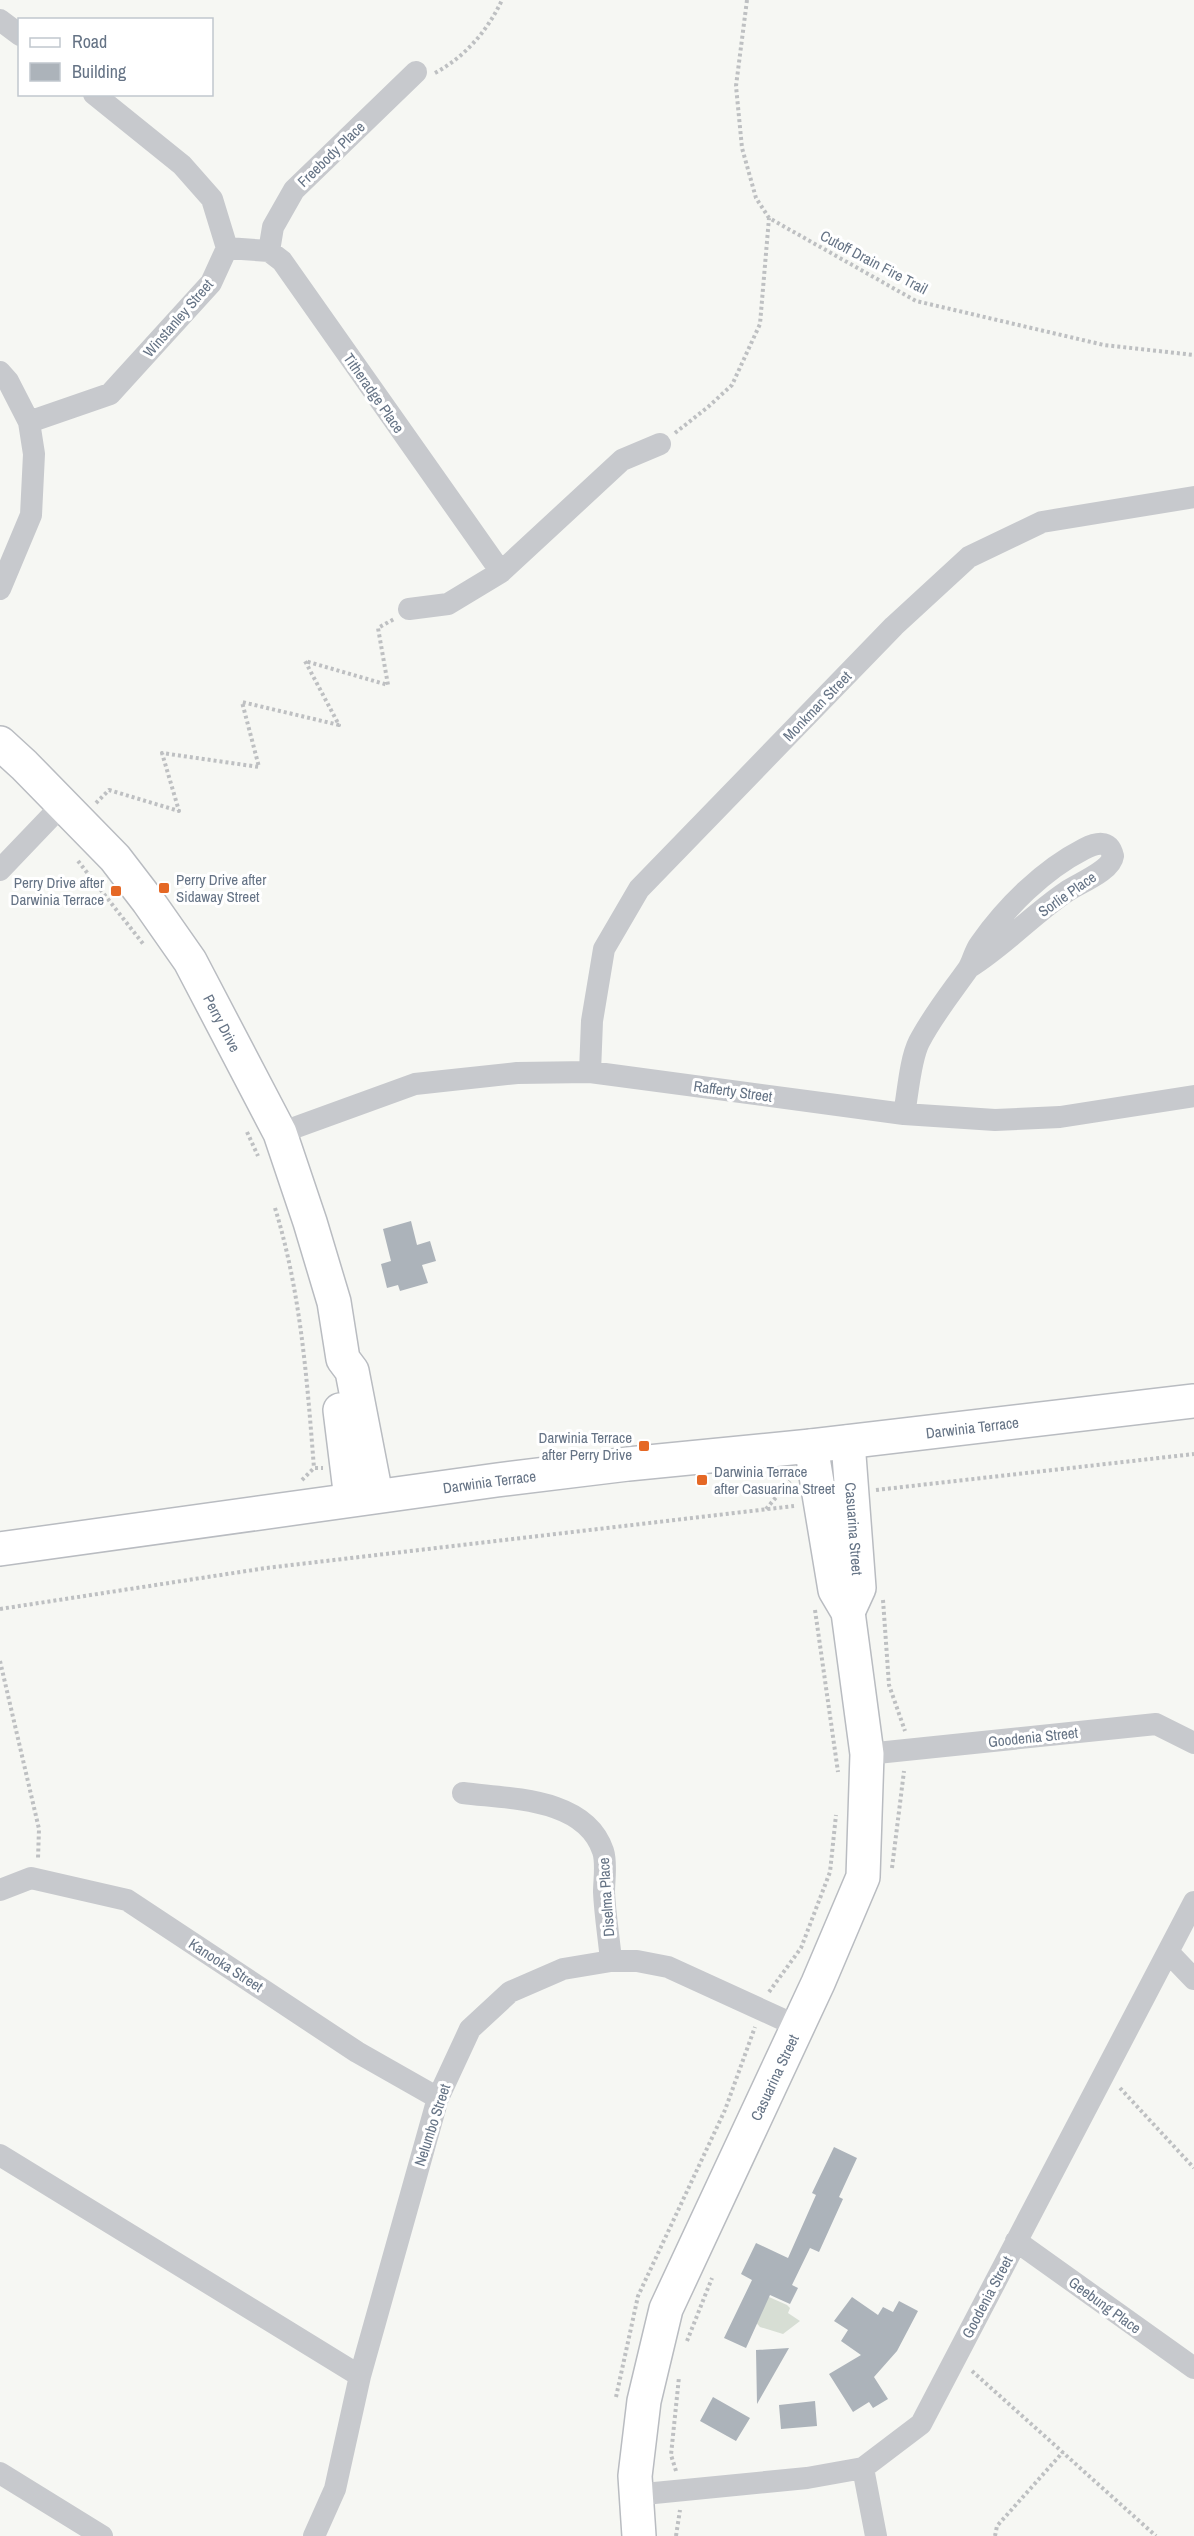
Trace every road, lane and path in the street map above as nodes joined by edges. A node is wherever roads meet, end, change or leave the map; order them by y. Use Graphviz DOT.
graph roads {
  1 [pos="502,0"];
  2 [pos="747,0"];
  3 [pos="0,20"];
  4 [pos="18,34"];
  5 [pos="416,72"];
  6 [pos="96,96"];
  7 [pos="769,218"];
  8 [pos="227,248"];
  9 [pos="268,251"];
  10 [pos="1194,355"];
  11 [pos="0,372"];
  12 [pos="29,422"];
  13 [pos="660,444"];
  14 [pos="1194,497"];
  15 [pos="501,572"];
  16 [pos="0,589"];
  17 [pos="409,609"];
  18 [pos="0,743"];
  19 [pos="102,797"];
  20 [pos="63,804"];
  21 [pos="72,854"];
  22 [pos="0,870"];
  23 [pos="149,952"];
  24 [pos="970,967"];
  25 [pos="590,1072"];
  26 [pos="1194,1096"];
  27 [pos="904,1114"];
  28 [pos="242,1121"];
  29 [pos="280,1132"];
  30 [pos="261,1162"];
  31 [pos="274,1204"];
  32 [pos="1194,1401"];
  33 [pos="848,1442"];
  34 [pos="811,1446"];
  35 [pos="1194,1454"];
  36 [pos="314,1468"];
  37 [pos="364,1497"];
  38 [pos="838,1509"];
  39 [pos="0,1549"];
  40 [pos="0,1610"];
  41 [pos="0,1661"];
  42 [pos="1194,1743"];
  43 [pos="867,1754"];
  44 [pos="463,1793"];
  45 [pos="38,1881"];
  46 [pos="0,1890"];
  47 [pos="1194,1902"];
  48 [pos="1168,1952"];
  49 [pos="611,1961"];
  50 [pos="1194,1979"];
  51 [pos="798,2026"];
  52 [pos="1105,2072"];
  53 [pos="438,2098"];
  54 [pos="0,2155"];
  55 [pos="1194,2168"];
  56 [pos="1016,2241"];
  57 [pos="956,2357"];
  58 [pos="1194,2368"];
  59 [pos="360,2376"];
  60 [pos="1063,2452"];
  61 [pos="863,2468"];
  62 [pos="1,2475"];
  63 [pos="634,2495"];
  64 [pos="102,2536"];
  65 [pos="314,2536"];
  66 [pos="639,2536"];
  67 [pos="876,2536"];
  68 [pos="995,2536"];
  69 [pos="1156,2536"];
  1 -- 5 [label="path"];
  2 -- 7 [label="path"];
  3 -- 4 [label="street"];
  5 -- 9 [label="street, Freebody Place"];
  6 -- 8 [label="street"];
  7 -- 10 [label="path, Cutoff Drain Fire Trail"];
  7 -- 13 [label="path"];
  8 -- 9 [label="street"];
  8 -- 12 [label="street, Winstanley Street"];
  9 -- 15 [label="street, Titheradge Place"];
  11 -- 12 [label="street"];
  12 -- 16 [label="street"];
  13 -- 15 [label="street"];
  14 -- 25 [label="street, Monkman Street"];
  15 -- 17 [label="street"];
  17 -- 19 [label="path"];
  18 -- 20 [label="street, Perry Drive"];
  20 -- 22 [label="street"];
  20 -- 29 [label="street, Perry Drive"];
  21 -- 23 [label="path"];
  24 -- 24 [label="street, Sorlie Place"];
  24 -- 27 [label="street, Sorlie Place"];
  25 -- 27 [label="street, Rafferty Street"];
  25 -- 29 [label="street, Rafferty Street"];
  26 -- 27 [label="street, Rafferty Street"];
  28 -- 30 [label="path"];
  29 -- 37 [label="street, Perry Drive"];
  31 -- 36 [label="path"];
  32 -- 33 [label="street, Darwinia Terrace"];
  33 -- 34 [label="street, Darwinia Terrace"];
  33 -- 38 [label="street, Casuarina Street"];
  34 -- 37 [label="street, Darwinia Terrace"];
  34 -- 38 [label="street, Casuarina Street"];
  35 -- 38 [label="path"];
  37 -- 39 [label="street, Darwinia Terrace"];
  38 -- 40 [label="path"];
  38 -- 43 [label="street, Casuarina Street"];
  41 -- 45 [label="path"];
  42 -- 43 [label="street, Goodenia Street"];
  43 -- 51 [label="street, Casuarina Street"];
  44 -- 49 [label="street, Diselma Place"];
  45 -- 46 [label="street, Kanooka Street"];
  45 -- 53 [label="street, Kanooka Street"];
  47 -- 48 [label="street, Goodenia Street"];
  48 -- 50 [label="street"];
  48 -- 52 [label="street, Goodenia Street"];
  49 -- 51 [label="street, Nelumbo Street"];
  49 -- 53 [label="street, Nelumbo Street"];
  51 -- 63 [label="street, Casuarina Street"];
  52 -- 55 [label="path"];
  52 -- 56 [label="street, Goodenia Street"];
  53 -- 59 [label="street, Nelumbo Street"];
  54 -- 59 [label="street"];
  56 -- 57 [label="street, Goodenia Street"];
  56 -- 58 [label="street, Geebung Place"];
  57 -- 60 [label="path"];
  57 -- 61 [label="street, Goodenia Street"];
  59 -- 65 [label="street, Nelumbo Street"];
  60 -- 68 [label="path"];
  60 -- 69 [label="path"];
  61 -- 63 [label="street, Goodenia Street"];
  61 -- 67 [label="street"];
  62 -- 64 [label="street"];
  63 -- 66 [label="street, Casuarina Street"];
}
